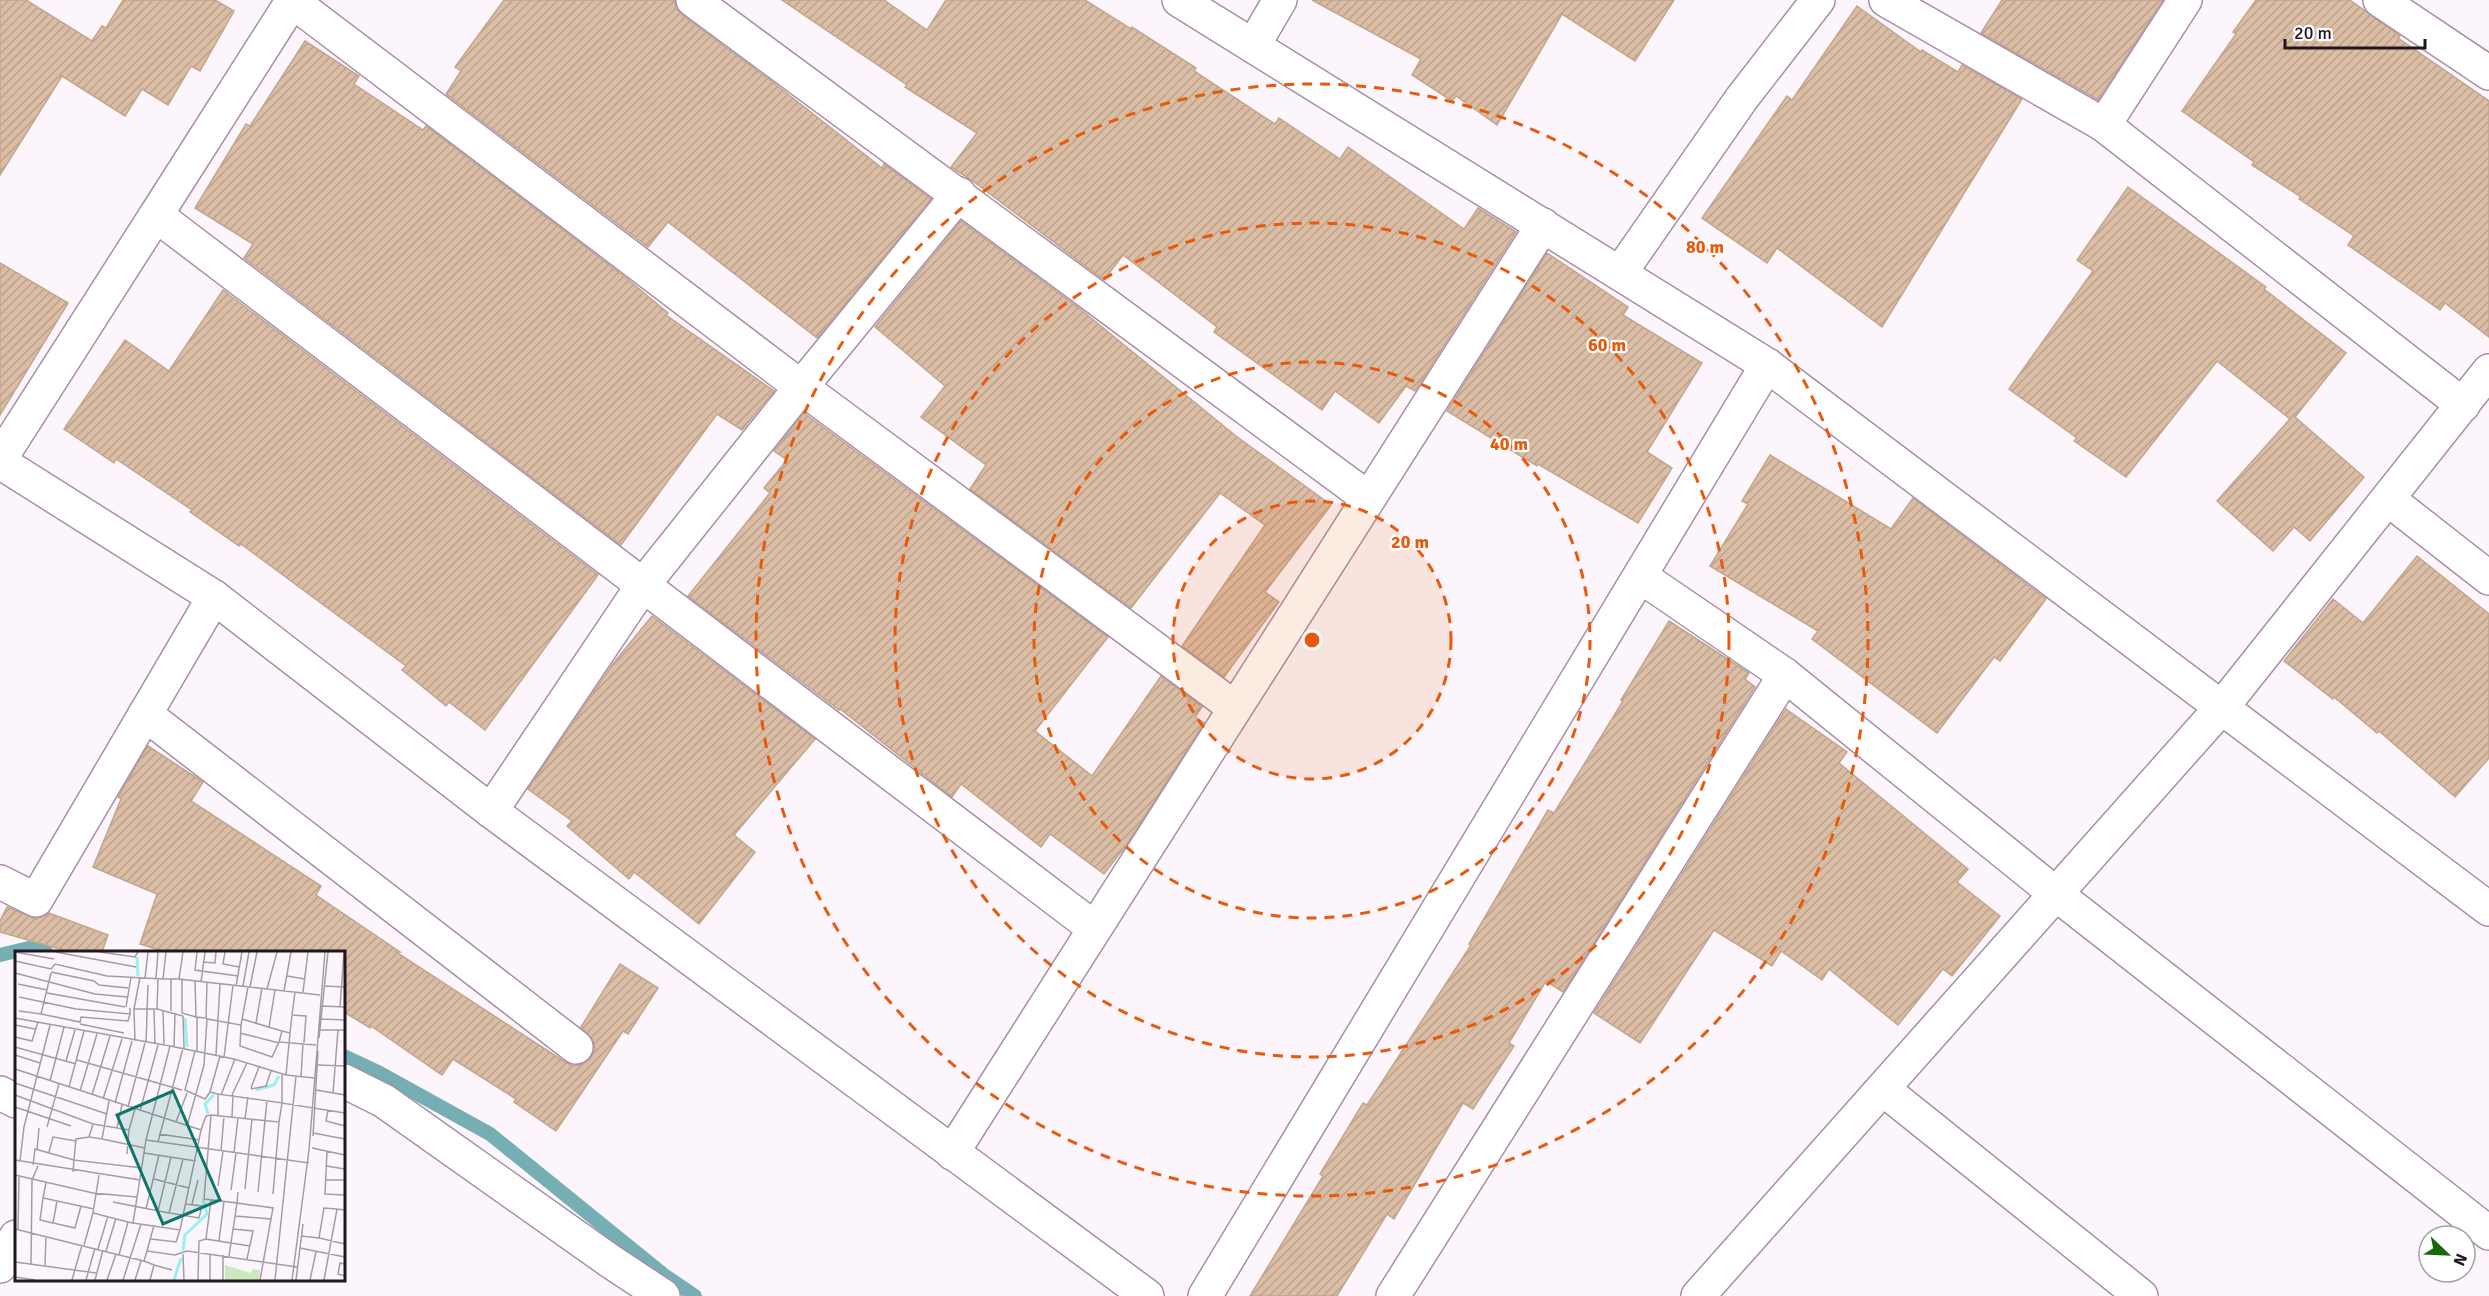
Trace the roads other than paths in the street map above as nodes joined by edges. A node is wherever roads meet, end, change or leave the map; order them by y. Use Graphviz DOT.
graph roads {
  1 [pos="693,0"];
  2 [pos="1179,0"];
  3 [pos="1280,0"];
  4 [pos="1818,0"];
  5 [pos="1886,0"];
  6 [pos="2186,0"];
  7 [pos="2380,0"];
  8 [pos="292,1"];
  9 [pos="1253,46"];
  10 [pos="2489,73"];
  11 [pos="2104,125"];
  12 [pos="959,194"];
  13 [pos="156,215"];
  14 [pos="1543,225"];
  15 [pos="1620,273"];
  16 [pos="1767,364"];
  17 [pos="2489,371"];
  18 [pos="801,387"];
  19 [pos="2463,405"];
  20 [pos="0,461"];
  21 [pos="1368,498"];
  22 [pos="2388,498"];
  23 [pos="1640,576"];
  24 [pos="2489,578"];
  25 [pos="643,585"];
  26 [pos="214,597"];
  27 [pos="1785,675"];
  28 [pos="2222,707"];
  29 [pos="1235,708"];
  30 [pos="145,714"];
  31 [pos="491,811"];
  32 [pos="0,882"];
  33 [pos="2056,894"];
  34 [pos="2489,909"];
  35 [pos="1095,928"];
  36 [pos="576,1047"];
  37 [pos="345,1082"];
  38 [pos="1883,1089"];
  39 [pos="0,1093"];
  40 [pos="15,1100"];
  41 [pos="952,1152"];
  42 [pos="2489,1233"];
  43 [pos="15,1239"];
  44 [pos="0,1266"];
  45 [pos="1713,1291"];
  46 [pos="663,1296"];
  47 [pos="1147,1296"];
  48 [pos="1206,1296"];
  49 [pos="1393,1296"];
  50 [pos="2141,1296"];
  1 -- 12 [label="street"];
  2 -- 9 [label="street"];
  3 -- 9 [label="street"];
  4 -- 15 [label="street"];
  5 -- 11 [label="street"];
  6 -- 11 [label="street"];
  7 -- 10 [label="street"];
  8 -- 13 [label="street"];
  8 -- 18 [label="street"];
  9 -- 14 [label="street"];
  11 -- 19 [label="street"];
  12 -- 18 [label="street"];
  12 -- 21 [label="street"];
  13 -- 20 [label="street"];
  13 -- 25 [label="street"];
  14 -- 15 [label="street"];
  14 -- 21 [label="street"];
  15 -- 16 [label="street"];
  16 -- 23 [label="street"];
  16 -- 28 [label="street"];
  17 -- 19 [label="street"];
  18 -- 25 [label="street"];
  18 -- 29 [label="street"];
  19 -- 22 [label="street"];
  20 -- 26 [label="street"];
  21 -- 29 [label="street"];
  22 -- 24 [label="street"];
  22 -- 28 [label="street"];
  23 -- 27 [label="street"];
  23 -- 48 [label="street"];
  25 -- 31 [label="street"];
  25 -- 35 [label="street"];
  26 -- 30 [label="street"];
  26 -- 31 [label="street"];
  27 -- 33 [label="street"];
  27 -- 49 [label="street"];
  28 -- 33 [label="street"];
  28 -- 34 [label="street"];
  29 -- 35 [label="street"];
  30 -- 32 [label="street"];
  30 -- 36 [label="street"];
  31 -- 41 [label="street"];
  33 -- 38 [label="street"];
  33 -- 42 [label="street"];
  35 -- 41 [label="street"];
  37 -- 46 [label="street"];
  38 -- 45 [label="street"];
  38 -- 50 [label="street"];
  39 -- 40 [label="street"];
  41 -- 47 [label="street"];
  43 -- 44 [label="street"];
}
